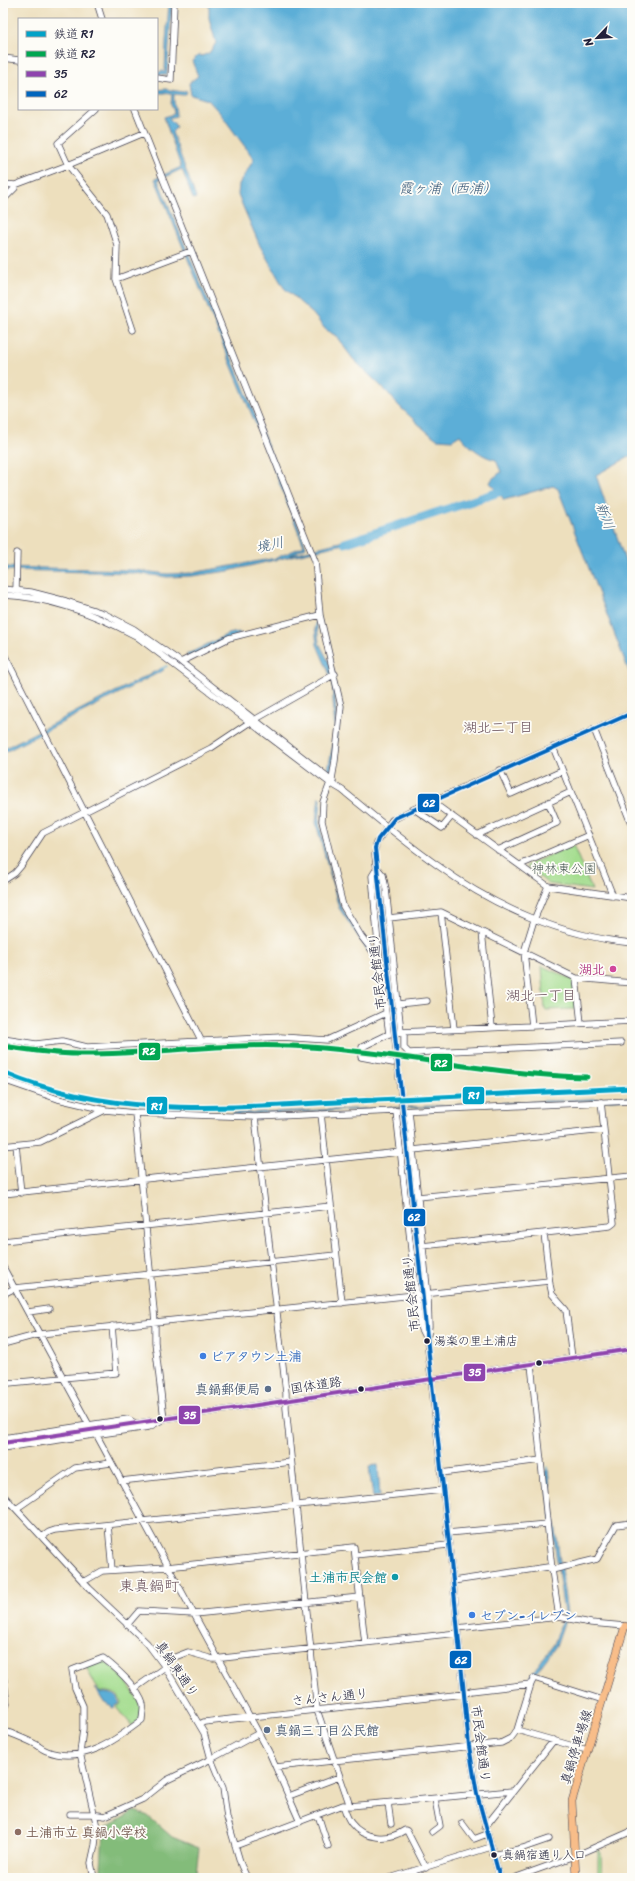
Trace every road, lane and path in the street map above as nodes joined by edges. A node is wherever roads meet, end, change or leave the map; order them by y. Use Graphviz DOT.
graph roads {
  1 [pos="97,3"];
  2 [pos="174,3"];
  3 [pos="102,18"];
  4 [pos="3,58"];
  5 [pos="18,60"];
  6 [pos="158,78"];
  7 [pos="95,110"];
  8 [pos="135,110"];
  9 [pos="144,133"];
  10 [pos="68,165"];
  11 [pos="3,184"];
  12 [pos="15,185"];
  13 [pos="3,200"];
  14 [pos="191,250"];
  15 [pos="116,279"];
  16 [pos="133,330"];
  17 [pos="17,554"];
  18 [pos="3,589"];
  19 [pos="16,590"];
  20 [pos="3,595"];
  21 [pos="320,615"];
  22 [pos="3,652"];
  23 [pos="181,662"];
  24 [pos="335,674"];
  25 [pos="632,713"];
  26 [pos="254,721"];
  27 [pos="594,729"];
  28 [pos="552,747"];
  29 [pos="500,770"];
  30 [pos="562,771"];
  31 [pos="331,781"];
  32 [pos="571,792"];
  33 [pos="431,801"];
  34 [pos="548,802"];
  35 [pos="414,809"];
  36 [pos="84,811"];
  37 [pos="452,816"];
  38 [pos="388,826"];
  39 [pos="632,826"];
  40 [pos="477,835"];
  41 [pos="589,835"];
  42 [pos="498,850"];
  43 [pos="520,865"];
  44 [pos="377,868"];
  45 [pos="3,881"];
  46 [pos="548,886"];
  47 [pos="613,896"];
  48 [pos="632,898"];
  49 [pos="441,912"];
  50 [pos="389,918"];
  51 [pos="534,920"];
  52 [pos="482,932"];
  53 [pos="631,944"];
  54 [pos="524,952"];
  55 [pos="379,956"];
  56 [pos="576,978"];
  57 [pos="632,983"];
  58 [pos="427,1001"];
  59 [pos="398,1004"];
  60 [pos="386,1013"];
  61 [pos="632,1021"];
  62 [pos="580,1023"];
  63 [pos="532,1026"];
  64 [pos="492,1028"];
  65 [pos="454,1029"];
  66 [pos="402,1032"];
  67 [pos="389,1034"];
  68 [pos="3,1039"];
  69 [pos="201,1040"];
  70 [pos="621,1043"];
  71 [pos="393,1063"];
  72 [pos="3,1080"];
  73 [pos="632,1101"];
  74 [pos="601,1102"];
  75 [pos="105,1110"];
  76 [pos="410,1111"];
  77 [pos="396,1112"];
  78 [pos="135,1113"];
  79 [pos="320,1114"];
  80 [pos="255,1117"];
  81 [pos="604,1130"];
  82 [pos="16,1145"];
  83 [pos="3,1146"];
  84 [pos="413,1150"];
  85 [pos="401,1152"];
  86 [pos="326,1159"];
  87 [pos="261,1167"];
  88 [pos="632,1176"];
  89 [pos="610,1178"];
  90 [pos="141,1179"];
  91 [pos="21,1193"];
  92 [pos="3,1194"];
  93 [pos="418,1197"];
  94 [pos="331,1206"];
  95 [pos="266,1214"];
  96 [pos="146,1226"];
  97 [pos="544,1233"];
  98 [pos="3,1241"];
  99 [pos="422,1246"];
  100 [pos="336,1255"];
  101 [pos="272,1261"];
  102 [pos="3,1267"];
  103 [pos="151,1274"];
  104 [pos="549,1281"];
  105 [pos="15,1288"];
  106 [pos="3,1294"];
  107 [pos="422,1294"];
  108 [pos="342,1303"];
  109 [pos="49,1309"];
  110 [pos="277,1309"];
  111 [pos="28,1312"];
  112 [pos="155,1322"];
  113 [pos="112,1326"];
  114 [pos="40,1334"];
  115 [pos="3,1344"];
  116 [pos="632,1349"];
  117 [pos="572,1358"];
  118 [pos="531,1364"];
  119 [pos="64,1378"];
  120 [pos="431,1379"];
  121 [pos="9,1383"];
  122 [pos="286,1401"];
  123 [pos="164,1419"];
  124 [pos="136,1423"];
  125 [pos="89,1425"];
  126 [pos="96,1434"];
  127 [pos="3,1438"];
  128 [pos="3,1443"];
  129 [pos="3,1448"];
  130 [pos="541,1460"];
  131 [pos="291,1462"];
  132 [pos="111,1463"];
  133 [pos="441,1473"];
  134 [pos="120,1481"];
  135 [pos="443,1490"];
  136 [pos="3,1495"];
  137 [pos="10,1502"];
  138 [pos="296,1505"];
  139 [pos="3,1508"];
  140 [pos="16,1509"];
  141 [pos="142,1521"];
  142 [pos="632,1523"];
  143 [pos="547,1524"];
  144 [pos="108,1525"];
  145 [pos="447,1533"];
  146 [pos="42,1537"];
  147 [pos="448,1545"];
  148 [pos="301,1552"];
  149 [pos="355,1555"];
  150 [pos="167,1567"];
  151 [pos="112,1570"];
  152 [pos="552,1570"];
  153 [pos="83,1582"];
  154 [pos="453,1582"];
  155 [pos="360,1597"];
  156 [pos="306,1602"];
  157 [pos="194,1614"];
  158 [pos="559,1617"];
  159 [pos="127,1625"];
  160 [pos="625,1626"];
  161 [pos="458,1631"];
  162 [pos="365,1643"];
  163 [pos="311,1649"];
  164 [pos="218,1658"];
  165 [pos="163,1664"];
  166 [pos="3,1674"];
  167 [pos="531,1684"];
  168 [pos="134,1689"];
  169 [pos="464,1694"];
  170 [pos="603,1700"];
  171 [pos="317,1710"];
  172 [pos="3,1712"];
  173 [pos="250,1718"];
  174 [pos="200,1724"];
  175 [pos="3,1730"];
  176 [pos="517,1730"];
  177 [pos="259,1733"];
  178 [pos="554,1740"];
  179 [pos="469,1746"];
  180 [pos="587,1750"];
  181 [pos="80,1753"];
  182 [pos="211,1759"];
  183 [pos="333,1760"];
  184 [pos="276,1766"];
  185 [pos="339,1777"];
  186 [pos="512,1791"];
  187 [pos="477,1794"];
  188 [pos="288,1796"];
  189 [pos="436,1798"];
  190 [pos="388,1803"];
  191 [pos="343,1806"];
  192 [pos="350,1806"];
  193 [pos="70,1814"];
  194 [pos="94,1814"];
  195 [pos="318,1815"];
  196 [pos="105,1816"];
  197 [pos="300,1822"];
  198 [pos="462,1823"];
  199 [pos="390,1824"];
  200 [pos="97,1827"];
  201 [pos="485,1827"];
  202 [pos="632,1831"];
  203 [pos="432,1832"];
  204 [pos="487,1834"];
  205 [pos="549,1840"];
  206 [pos="235,1846"];
  207 [pos="328,1846"];
  208 [pos="491,1847"];
  209 [pos="493,1855"];
  210 [pos="575,1856"];
  211 [pos="426,1868"];
  212 [pos="400,1876"];
  213 [pos="94,1878"];
  214 [pos="247,1878"];
  215 [pos="390,1878"];
  216 [pos="500,1878"];
  217 [pos="514,1878"];
  218 [pos="576,1878"];
  1 -- 3 [label="street"];
  2 -- 6 [label="street"];
  4 -- 5 [label="street"];
  7 -- 10 [label="street"];
  8 -- 9 [label="street"];
  9 -- 10 [label="street"];
  9 -- 14 [label="street"];
  10 -- 12 [label="street"];
  10 -- 15 [label="street"];
  11 -- 12 [label="street"];
  12 -- 13 [label="street"];
  14 -- 15 [label="street"];
  14 -- 21 [label="street"];
  15 -- 16 [label="street"];
  17 -- 19 [label="street"];
  18 -- 19 [label="street"];
  19 -- 23 [label="street"];
  20 -- 26 [label="street"];
  21 -- 23 [label="street"];
  21 -- 24 [label="street"];
  22 -- 36 [label="street"];
  23 -- 26 [label="street"];
  24 -- 26 [label="street"];
  24 -- 31 [label="street"];
  25 -- 27 [label="street, 市民会館通り"];
  26 -- 31 [label="street"];
  26 -- 36 [label="street"];
  27 -- 28 [label="street, 市民会館通り"];
  27 -- 39 [label="street"];
  28 -- 29 [label="street, 市民会館通り"];
  28 -- 30 [label="street"];
  29 -- 30 [label="street"];
  29 -- 33 [label="street, 市民会館通り"];
  30 -- 32 [label="street"];
  31 -- 38 [label="street"];
  31 -- 55 [label="street"];
  32 -- 34 [label="street"];
  32 -- 41 [label="street"];
  33 -- 35 [label="street, 市民会館通り"];
  33 -- 37 [label="street"];
  34 -- 40 [label="street"];
  34 -- 42 [label="street"];
  35 -- 37 [label="street"];
  35 -- 38 [label="street, 市民会館通り"];
  36 -- 45 [label="street"];
  36 -- 69 [label="street"];
  37 -- 40 [label="street"];
  38 -- 44 [label="street, 市民会館通り"];
  38 -- 51 [label="street"];
  40 -- 42 [label="street"];
  41 -- 43 [label="street"];
  41 -- 47 [label="street"];
  42 -- 43 [label="street"];
  43 -- 46 [label="street"];
  44 -- 50 [label="street"];
  44 -- 55 [label="street"];
  44 -- 107 [label="street, 市民会館通り, bridge"];
  46 -- 47 [label="street"];
  46 -- 51 [label="street"];
  47 -- 48 [label="street"];
  49 -- 50 [label="street"];
  49 -- 52 [label="street"];
  49 -- 65 [label="street"];
  50 -- 59 [label="street"];
  51 -- 53 [label="street"];
  51 -- 54 [label="street"];
  52 -- 54 [label="street"];
  52 -- 64 [label="street"];
  54 -- 56 [label="street"];
  54 -- 63 [label="street"];
  55 -- 60 [label="street"];
  56 -- 57 [label="street"];
  56 -- 62 [label="street"];
  58 -- 59 [label="street"];
  59 -- 66 [label="street"];
  60 -- 67 [label="street"];
  60 -- 69 [label="street"];
  61 -- 62 [label="street"];
  62 -- 63 [label="street"];
  63 -- 64 [label="street"];
  64 -- 65 [label="street"];
  65 -- 66 [label="street"];
  66 -- 67 [label="street"];
  66 -- 70 [label="street"];
  67 -- 71 [label="street"];
  68 -- 69 [label="street"];
  72 -- 75 [label="street"];
  73 -- 74 [label="street"];
  74 -- 76 [label="street"];
  74 -- 81 [label="street"];
  75 -- 78 [label="street"];
  75 -- 82 [label="street"];
  76 -- 77 [label="street"];
  76 -- 84 [label="street"];
  77 -- 79 [label="street"];
  77 -- 85 [label="street"];
  78 -- 80 [label="street"];
  78 -- 90 [label="street"];
  79 -- 80 [label="street"];
  79 -- 86 [label="street"];
  80 -- 87 [label="street"];
  81 -- 84 [label="street"];
  81 -- 89 [label="street"];
  82 -- 83 [label="street"];
  82 -- 91 [label="street"];
  84 -- 93 [label="street"];
  85 -- 86 [label="street"];
  85 -- 107 [label="street"];
  86 -- 87 [label="street"];
  86 -- 94 [label="street"];
  87 -- 90 [label="street"];
  87 -- 95 [label="street"];
  88 -- 89 [label="street"];
  89 -- 93 [label="street"];
  89 -- 97 [label="street"];
  90 -- 91 [label="street"];
  90 -- 96 [label="street"];
  91 -- 92 [label="street"];
  93 -- 99 [label="street"];
  94 -- 95 [label="street"];
  94 -- 100 [label="street"];
  95 -- 96 [label="street"];
  95 -- 101 [label="street"];
  96 -- 98 [label="street"];
  96 -- 103 [label="street"];
  97 -- 99 [label="street"];
  97 -- 104 [label="street"];
  99 -- 107 [label="street"];
  100 -- 101 [label="street"];
  100 -- 108 [label="street"];
  101 -- 103 [label="street"];
  101 -- 110 [label="street"];
  102 -- 105 [label="street"];
  103 -- 105 [label="street"];
  103 -- 112 [label="street"];
  104 -- 107 [label="street"];
  104 -- 117 [label="street"];
  105 -- 106 [label="street"];
  105 -- 111 [label="street"];
  107 -- 108 [label="street"];
  107 -- 120 [label="street, 市民会館通り"];
  108 -- 110 [label="street"];
  109 -- 111 [label="street"];
  110 -- 112 [label="street"];
  110 -- 122 [label="street"];
  111 -- 114 [label="street"];
  112 -- 113 [label="street"];
  112 -- 123 [label="street"];
  113 -- 114 [label="street"];
  113 -- 119 [label="street"];
  114 -- 115 [label="street"];
  114 -- 119 [label="street"];
  116 -- 117 [label="street, 国体道路"];
  117 -- 118 [label="street, 国体道路"];
  118 -- 120 [label="street, 国体道路"];
  118 -- 130 [label="street"];
  119 -- 121 [label="street"];
  119 -- 125 [label="street"];
  120 -- 122 [label="street, 国体道路"];
  120 -- 133 [label="street, 市民会館通り"];
  122 -- 123 [label="street, 国体道路"];
  122 -- 131 [label="street"];
  123 -- 124 [label="street, 国体道路"];
  123 -- 126 [label="street"];
  124 -- 125 [label="street"];
  124 -- 128 [label="street, 国体道路"];
  125 -- 127 [label="street"];
  126 -- 129 [label="street"];
  126 -- 132 [label="street"];
  130 -- 133 [label="street"];
  130 -- 143 [label="street"];
  131 -- 134 [label="street"];
  131 -- 138 [label="street"];
  132 -- 134 [label="street"];
  132 -- 140 [label="street"];
  133 -- 135 [label="street, 市民会館通り"];
  134 -- 141 [label="street"];
  135 -- 138 [label="street"];
  135 -- 145 [label="street, 市民会館通り"];
  136 -- 137 [label="street, 真鍋東通り"];
  137 -- 139 [label="street"];
  137 -- 140 [label="street, 真鍋東通り"];
  138 -- 141 [label="street"];
  138 -- 148 [label="street"];
  140 -- 146 [label="street, 真鍋東通り"];
  141 -- 144 [label="street"];
  141 -- 150 [label="street"];
  142 -- 152 [label="street"];
  143 -- 145 [label="street"];
  143 -- 152 [label="street"];
  144 -- 146 [label="street"];
  144 -- 151 [label="street"];
  145 -- 147 [label="street, 市民会館通り"];
  146 -- 153 [label="street, 真鍋東通り"];
  147 -- 149 [label="street"];
  147 -- 154 [label="street, 市民会館通り"];
  148 -- 149 [label="street"];
  148 -- 150 [label="street"];
  148 -- 156 [label="street"];
  149 -- 155 [label="street"];
  150 -- 151 [label="street"];
  150 -- 157 [label="street"];
  151 -- 153 [label="street"];
  152 -- 154 [label="street"];
  152 -- 158 [label="street"];
  153 -- 159 [label="street, 真鍋東通り"];
  154 -- 161 [label="street, 市民会館通り"];
  155 -- 156 [label="street"];
  155 -- 162 [label="street"];
  156 -- 157 [label="street"];
  156 -- 163 [label="street"];
  157 -- 159 [label="street"];
  157 -- 164 [label="street"];
  158 -- 160 [label="street"];
  158 -- 161 [label="street"];
  159 -- 165 [label="street, 真鍋東通り"];
  160 -- 170 [label="main road, 真鍋停車場線"];
  161 -- 162 [label="street"];
  161 -- 169 [label="street, 市民会館通り"];
  162 -- 163 [label="street"];
  163 -- 164 [label="street"];
  163 -- 171 [label="street"];
  164 -- 165 [label="street"];
  164 -- 173 [label="street"];
  165 -- 168 [label="street"];
  165 -- 174 [label="street, 真鍋東通り"];
  166 -- 172 [label="street"];
  167 -- 169 [label="street, さんさん通り"];
  167 -- 170 [label="street, さんさん通り"];
  167 -- 176 [label="street"];
  168 -- 181 [label="street"];
  168 -- 181 [label="street"];
  169 -- 171 [label="street, さんさん通り"];
  169 -- 179 [label="street, 市民会館通り"];
  170 -- 180 [label="main road, 真鍋停車場線"];
  171 -- 173 [label="street, さんさん通り"];
  171 -- 183 [label="street"];
  173 -- 174 [label="street, さんさん通り"];
  173 -- 177 [label="street"];
  174 -- 182 [label="street, 真鍋東通り"];
  175 -- 181 [label="street"];
  176 -- 178 [label="street"];
  176 -- 179 [label="street"];
  177 -- 182 [label="street"];
  177 -- 184 [label="street"];
  178 -- 180 [label="street"];
  178 -- 186 [label="street"];
  179 -- 183 [label="street"];
  179 -- 187 [label="street, 市民会館通り"];
  180 -- 210 [label="main road, 真鍋停車場線"];
  181 -- 194 [label="street"];
  182 -- 196 [label="street"];
  182 -- 206 [label="street, 真鍋東通り"];
  183 -- 184 [label="street"];
  183 -- 185 [label="street"];
  184 -- 188 [label="street"];
  185 -- 188 [label="street"];
  185 -- 192 [label="street"];
  186 -- 187 [label="street"];
  186 -- 201 [label="street"];
  187 -- 189 [label="street"];
  187 -- 201 [label="street, 市民会館通り"];
  188 -- 197 [label="street"];
  189 -- 190 [label="street"];
  189 -- 203 [label="street"];
  190 -- 192 [label="street"];
  190 -- 199 [label="street"];
  191 -- 192 [label="street"];
  191 -- 195 [label="street"];
  191 -- 211 [label="street"];
  193 -- 194 [label="street"];
  194 -- 196 [label="street"];
  194 -- 200 [label="street"];
  195 -- 197 [label="street"];
  195 -- 207 [label="street"];
  196 -- 200 [label="street"];
  197 -- 206 [label="street"];
  198 -- 204 [label="street"];
  200 -- 213 [label="street"];
  201 -- 204 [label="street, 市民会館通り"];
  202 -- 210 [label="street"];
  204 -- 208 [label="street, 市民会館通り"];
  205 -- 209 [label="street"];
  206 -- 214 [label="street, 真鍋東通り"];
  208 -- 209 [label="street, 市民会館通り"];
  208 -- 211 [label="street"];
  209 -- 216 [label="street, 市民会館通り"];
  210 -- 217 [label="street"];
  210 -- 218 [label="main road, 真鍋停車場線"];
  211 -- 212 [label="street"];
  212 -- 215 [label="street"];
}
